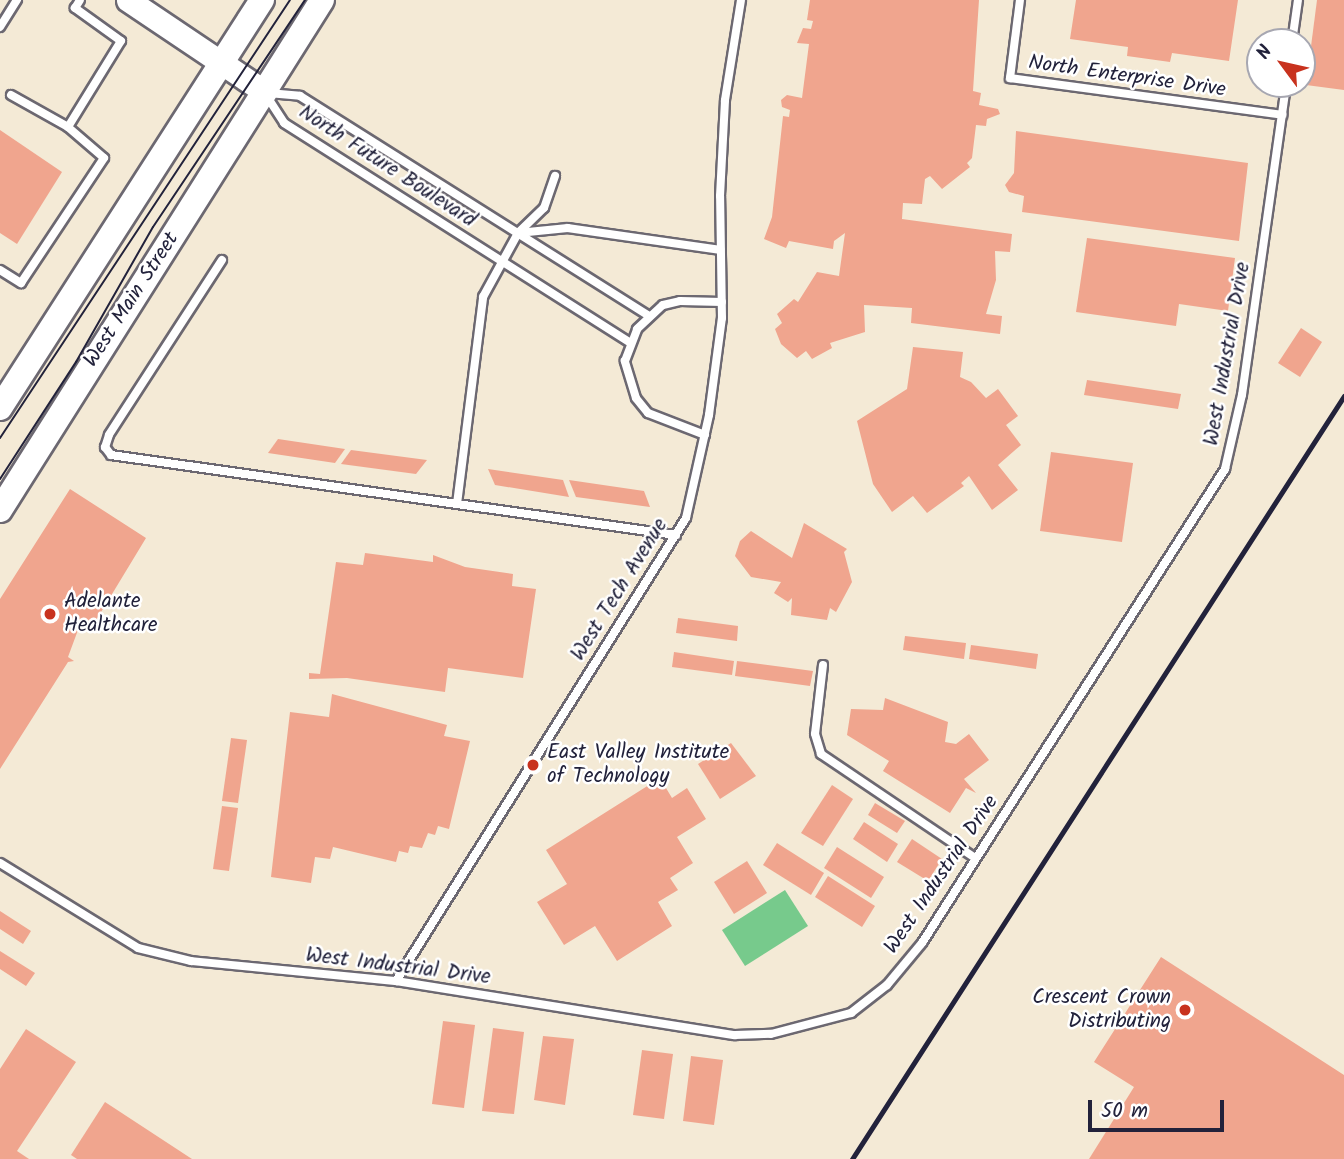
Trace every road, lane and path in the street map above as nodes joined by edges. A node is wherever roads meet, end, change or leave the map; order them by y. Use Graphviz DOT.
graph roads {
  1 [pos="17,0"];
  2 [pos="80,0"];
  3 [pos="128,0"];
  4 [pos="262,0"];
  5 [pos="322,0"];
  6 [pos="741,0"];
  7 [pos="1020,0"];
  8 [pos="1298,0"];
  9 [pos="0,27"];
  10 [pos="1294,28"];
  11 [pos="221,63"];
  12 [pos="265,92"];
  13 [pos="11,95"];
  14 [pos="1284,98"];
  15 [pos="1282,115"];
  16 [pos="68,127"];
  17 [pos="555,176"];
  18 [pos="518,233"];
  19 [pos="720,250"];
  20 [pos="222,260"];
  21 [pos="500,262"];
  22 [pos="0,270"];
  23 [pos="722,302"];
  24 [pos="648,315"];
  25 [pos="629,342"];
  26 [pos="0,408"];
  27 [pos="705,436"];
  28 [pos="457,504"];
  29 [pos="0,510"];
  30 [pos="676,534"];
  31 [pos="823,665"];
  32 [pos="975,858"];
  33 [pos="0,863"];
  34 [pos="396,981"];
  1 -- 9 [label="lane"];
  2 -- 16 [label="lane"];
  3 -- 11 [label="street"];
  4 -- 11 [label="main road"];
  5 -- 12 [label="main road, West Main Street"];
  6 -- 19 [label="lane, West Tech Avenue"];
  7 -- 15 [label="lane, North Enterprise Drive"];
  8 -- 10 [label="lane"];
  11 -- 12 [label="street"];
  11 -- 26 [label="main road"];
  12 -- 18 [label="lane, North Future Boulevard"];
  12 -- 21 [label="lane, North Future Boulevard"];
  12 -- 29 [label="main road, West Main Street"];
  13 -- 16 [label="lane"];
  14 -- 15 [label="lane, West Industrial Drive"];
  15 -- 32 [label="lane, West Industrial Drive"];
  16 -- 22 [label="lane"];
  17 -- 18 [label="lane"];
  18 -- 19 [label="lane"];
  18 -- 21 [label="lane"];
  18 -- 24 [label="lane, North Future Boulevard"];
  19 -- 23 [label="lane, West Tech Avenue"];
  20 -- 28 [label="lane"];
  21 -- 25 [label="lane, North Future Boulevard"];
  21 -- 28 [label="lane"];
  23 -- 24 [label="lane"];
  23 -- 27 [label="lane, West Tech Avenue"];
  24 -- 25 [label="lane"];
  25 -- 27 [label="lane"];
  27 -- 30 [label="lane, West Tech Avenue"];
  28 -- 30 [label="lane"];
  30 -- 34 [label="lane, West Tech Avenue"];
  31 -- 32 [label="lane"];
  32 -- 34 [label="lane, West Industrial Drive"];
  33 -- 34 [label="lane, West Industrial Drive"];
}
